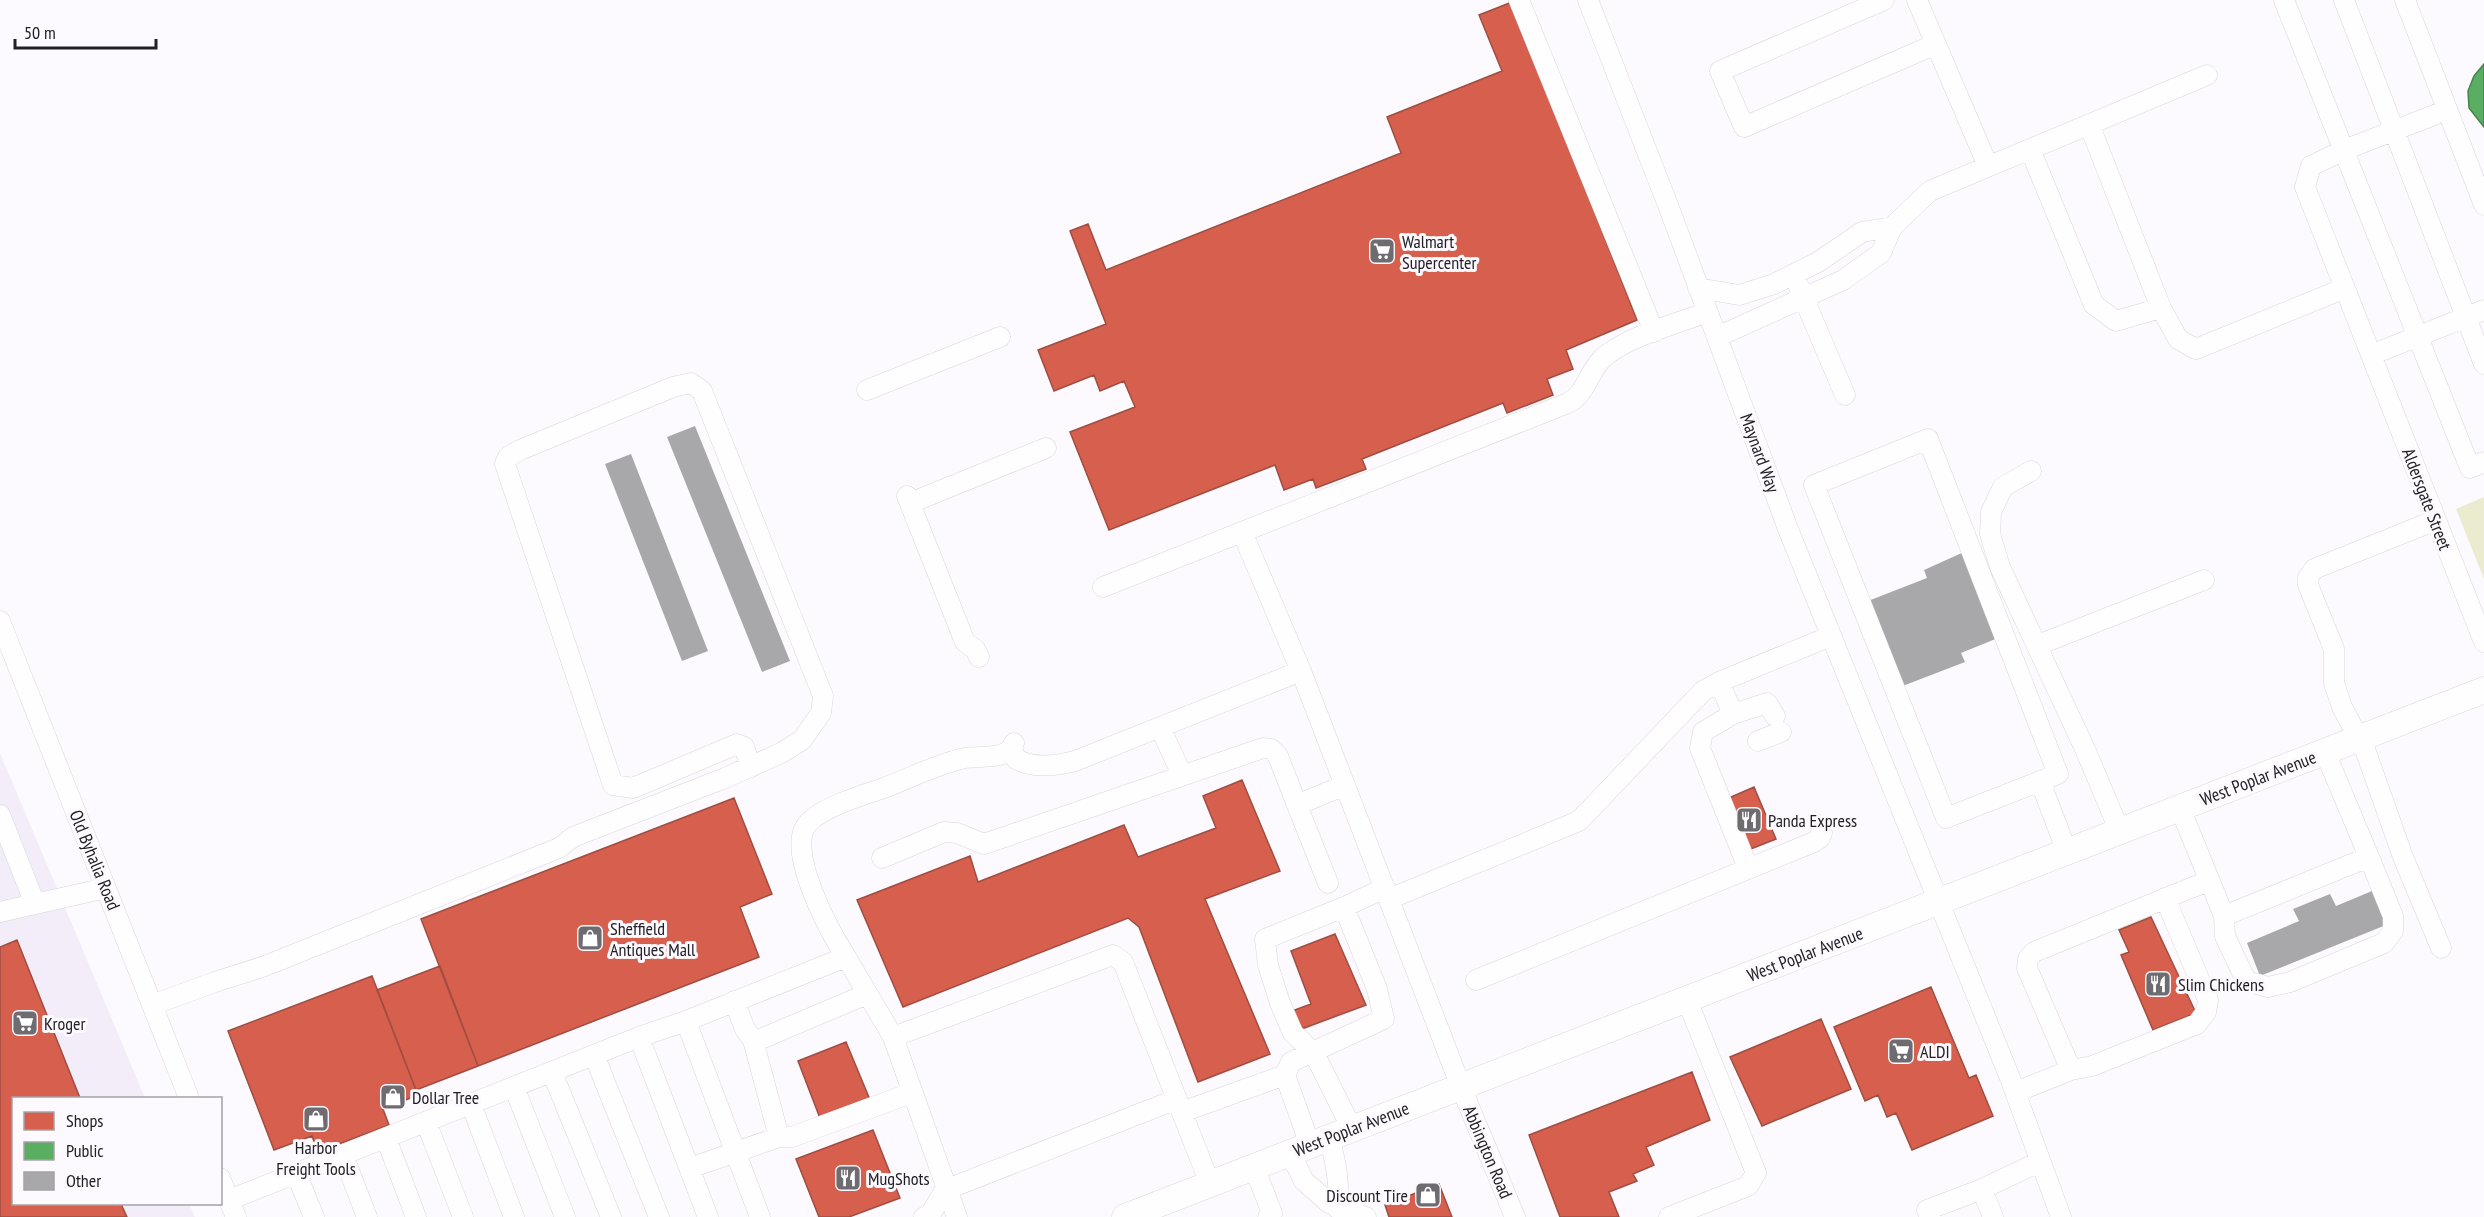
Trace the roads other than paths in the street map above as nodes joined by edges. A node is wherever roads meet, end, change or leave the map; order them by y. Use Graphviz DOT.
graph roads {
  1 [pos="1519,0"];
  2 [pos="1588,0"];
  3 [pos="1884,0"];
  4 [pos="1917,0"];
  5 [pos="2284,0"];
  6 [pos="2343,0"];
  7 [pos="2405,0"];
  8 [pos="1936,44"];
  9 [pos="2207,75"];
  10 [pos="2447,110"];
  11 [pos="2089,124"];
  12 [pos="2394,130"];
  13 [pos="2030,149"];
  14 [pos="2344,150"];
  15 [pos="1988,166"];
  16 [pos="2484,205"];
  17 [pos="1892,227"];
  18 [pos="1793,274"];
  19 [pos="1698,288"];
  20 [pos="2345,288"];
  21 [pos="1804,299"];
  22 [pos="2161,308"];
  23 [pos="1707,312"];
  24 [pos="2475,314"];
  25 [pos="1654,332"];
  26 [pos="2417,336"];
  27 [pos="1000,337"];
  28 [pos="1717,337"];
  29 [pos="2371,355"];
  30 [pos="2484,364"];
  31 [pos="867,390"];
  32 [pos="1845,395"];
  33 [pos="1046,448"];
  34 [pos="2484,462"];
  35 [pos="2031,471"];
  36 [pos="2436,520"];
  37 [pos="1242,532"];
  38 [pos="2204,580"];
  39 [pos="1103,587"];
  40 [pos="0,621"];
  41 [pos="1831,636"];
  42 [pos="2484,642"];
  43 [pos="2038,645"];
  44 [pos="979,657"];
  45 [pos="1300,671"];
  46 [pos="1719,682"];
  47 [pos="2484,690"];
  48 [pos="1733,714"];
  49 [pos="1160,727"];
  50 [pos="2360,738"];
  51 [pos="1758,741"];
  52 [pos="2325,752"];
  53 [pos="751,767"];
  54 [pos="1182,775"];
  55 [pos="2040,781"];
  56 [pos="1345,785"];
  57 [pos="1297,805"];
  58 [pos="2180,808"];
  59 [pos="0,815"];
  60 [pos="1819,825"];
  61 [pos="2120,832"];
  62 [pos="2067,852"];
  63 [pos="2369,857"];
  64 [pos="882,858"];
  65 [pos="1748,868"];
  66 [pos="2208,881"];
  67 [pos="1328,883"];
  68 [pos="106,888"];
  69 [pos="1387,893"];
  70 [pos="2165,898"];
  71 [pos="1940,902"];
  72 [pos="35,904"];
  73 [pos="1344,907"];
  74 [pos="0,912"];
  75 [pos="2224,916"];
  76 [pos="2441,948"];
  77 [pos="846,957"];
  78 [pos="1476,980"];
  79 [pos="867,994"];
  80 [pos="1686,1000"];
  81 [pos="734,1001"];
  82 [pos="152,1005"];
  83 [pos="686,1021"];
  84 [pos="639,1037"];
  85 [pos="893,1037"];
  86 [pos="753,1040"];
  87 [pos="1314,1053"];
  88 [pos="594,1055"];
  89 [pos="2071,1070"];
  90 [pos="552,1072"];
  91 [pos="1285,1075"];
  92 [pos="514,1087"];
  93 [pos="1461,1087"];
  94 [pos="2016,1092"];
  95 [pos="911,1093"];
  96 [pos="189,1097"];
  97 [pos="471,1104"];
  98 [pos="1179,1106"];
  99 [pos="426,1122"];
  100 [pos="1352,1129"];
  101 [pos="386,1137"];
  102 [pos="779,1137"];
  103 [pos="1310,1145"];
  104 [pos="735,1154"];
  105 [pos="343,1155"];
  106 [pos="2039,1162"];
  107 [pos="1254,1167"];
  108 [pos="690,1168"];
  109 [pos="296,1173"];
  110 [pos="222,1183"];
  111 [pos="1210,1184"];
  112 [pos="945,1190"];
  113 [pos="1982,1190"];
  114 [pos="1337,1208"];
  115 [pos="232,1209"];
  116 [pos="314,1217"];
  117 [pos="367,1217"];
  118 [pos="416,1217"];
  119 [pos="463,1217"];
  120 [pos="514,1217"];
  121 [pos="565,1217"];
  122 [pos="611,1217"];
  123 [pos="658,1217"];
  124 [pos="708,1217"];
  125 [pos="760,1217"];
  126 [pos="924,1217"];
  127 [pos="957,1217"];
  128 [pos="1125,1217"];
  129 [pos="1268,1217"];
  130 [pos="1366,1217"];
  131 [pos="1515,1217"];
  132 [pos="1669,1217"];
  133 [pos="1930,1217"];
  134 [pos="1994,1217"];
  135 [pos="2061,1217"];
  1 -- 25 [label="street"];
  2 -- 19 [label="street, Maynard Way"];
  3 -- 8 [label="street"];
  4 -- 8 [label="street"];
  5 -- 14 [label="street"];
  6 -- 12 [label="street"];
  7 -- 10 [label="street"];
  8 -- 15 [label="street"];
  9 -- 11 [label="street"];
  10 -- 12 [label="street, Aldersgate Street"];
  10 -- 16 [label="street"];
  11 -- 13 [label="street"];
  11 -- 22 [label="street"];
  12 -- 14 [label="street, Aldersgate Street"];
  12 -- 24 [label="street"];
  13 -- 15 [label="street"];
  13 -- 22 [label="street"];
  14 -- 20 [label="street, Aldersgate Street"];
  14 -- 26 [label="street"];
  15 -- 17 [label="street"];
  17 -- 18 [label="street"];
  17 -- 21 [label="street"];
  18 -- 19 [label="street"];
  18 -- 21 [label="street"];
  19 -- 23 [label="street, Maynard Way"];
  20 -- 22 [label="street"];
  20 -- 29 [label="street, Aldersgate Street"];
  21 -- 28 [label="street"];
  21 -- 32 [label="street"];
  23 -- 25 [label="street"];
  23 -- 28 [label="street, Maynard Way"];
  24 -- 26 [label="street"];
  24 -- 30 [label="street"];
  25 -- 37 [label="street"];
  26 -- 29 [label="street"];
  26 -- 34 [label="street"];
  27 -- 31 [label="street"];
  28 -- 41 [label="street, Maynard Way"];
  29 -- 36 [label="street, Aldersgate Street"];
  33 -- 44 [label="street"];
  35 -- 43 [label="street"];
  36 -- 42 [label="street, Aldersgate Street"];
  36 -- 50 [label="street"];
  37 -- 39 [label="street"];
  37 -- 45 [label="street, Abbington Road"];
  38 -- 43 [label="street"];
  40 -- 68 [label="street, Old Byhalia Road"];
  41 -- 46 [label="street"];
  41 -- 71 [label="street, Maynard Way"];
  43 -- 61 [label="street"];
  45 -- 49 [label="street"];
  45 -- 56 [label="street, Abbington Road"];
  46 -- 48 [label="street"];
  46 -- 69 [label="street"];
  47 -- 50 [label="main road, West Poplar Avenue"];
  48 -- 51 [label="street"];
  48 -- 65 [label="street"];
  49 -- 54 [label="street"];
  49 -- 77 [label="street"];
  50 -- 52 [label="main road, West Poplar Avenue"];
  50 -- 76 [label="street"];
  52 -- 58 [label="main road, West Poplar Avenue"];
  52 -- 63 [label="street"];
  53 -- 53 [label="street"];
  53 -- 82 [label="street"];
  54 -- 57 [label="street"];
  54 -- 64 [label="street"];
  55 -- 55 [label="street"];
  55 -- 62 [label="street"];
  56 -- 57 [label="street"];
  56 -- 69 [label="street, Abbington Road"];
  57 -- 67 [label="street"];
  58 -- 61 [label="main road, West Poplar Avenue"];
  58 -- 66 [label="street"];
  59 -- 72 [label="street"];
  60 -- 65 [label="street"];
  61 -- 62 [label="main road, West Poplar Avenue"];
  62 -- 71 [label="main road, West Poplar Avenue"];
  63 -- 75 [label="street"];
  63 -- 75 [label="street"];
  65 -- 78 [label="street"];
  66 -- 70 [label="street"];
  66 -- 75 [label="street"];
  68 -- 72 [label="street"];
  68 -- 82 [label="street, Old Byhalia Road"];
  69 -- 73 [label="street"];
  69 -- 93 [label="street, Abbington Road"];
  70 -- 89 [label="street"];
  70 -- 89 [label="street"];
  71 -- 80 [label="main road, West Poplar Avenue"];
  71 -- 94 [label="street, Maynard Way"];
  72 -- 74 [label="street"];
  73 -- 87 [label="street"];
  73 -- 87 [label="street"];
  77 -- 79 [label="street"];
  77 -- 81 [label="street"];
  79 -- 85 [label="street"];
  79 -- 86 [label="street"];
  80 -- 93 [label="main road, West Poplar Avenue"];
  80 -- 132 [label="street"];
  81 -- 83 [label="street"];
  81 -- 86 [label="street"];
  82 -- 96 [label="street, Old Byhalia Road"];
  83 -- 84 [label="street"];
  83 -- 104 [label="street"];
  84 -- 88 [label="street"];
  84 -- 108 [label="street"];
  85 -- 95 [label="street"];
  85 -- 98 [label="street"];
  86 -- 102 [label="street"];
  87 -- 91 [label="street"];
  87 -- 100 [label="street"];
  88 -- 90 [label="street"];
  88 -- 123 [label="street"];
  89 -- 94 [label="street"];
  90 -- 92 [label="street"];
  90 -- 122 [label="street"];
  91 -- 98 [label="street"];
  91 -- 103 [label="street"];
  92 -- 97 [label="street"];
  92 -- 121 [label="street"];
  93 -- 100 [label="main road, West Poplar Avenue"];
  93 -- 131 [label="street, Abbington Road"];
  94 -- 106 [label="street, Maynard Way"];
  95 -- 102 [label="street"];
  95 -- 112 [label="street"];
  97 -- 99 [label="street"];
  97 -- 120 [label="street"];
  98 -- 111 [label="street"];
  98 -- 112 [label="street"];
  99 -- 101 [label="street"];
  99 -- 119 [label="street"];
  100 -- 103 [label="main road, West Poplar Avenue"];
  101 -- 105 [label="street"];
  101 -- 118 [label="street"];
  102 -- 104 [label="street"];
  103 -- 107 [label="main road, West Poplar Avenue"];
  103 -- 114 [label="street"];
  103 -- 114 [label="street"];
  104 -- 108 [label="street"];
  104 -- 125 [label="street"];
  105 -- 109 [label="street"];
  105 -- 117 [label="street"];
  106 -- 113 [label="street"];
  106 -- 135 [label="street, Maynard Way"];
  107 -- 111 [label="main road, West Poplar Avenue"];
  107 -- 129 [label="street"];
  108 -- 124 [label="street"];
  109 -- 115 [label="street"];
  109 -- 116 [label="street"];
  110 -- 115 [label="street"];
  111 -- 128 [label="main road, West Poplar Avenue"];
  112 -- 126 [label="street"];
  112 -- 127 [label="street"];
  113 -- 133 [label="street"];
  113 -- 134 [label="street"];
  114 -- 130 [label="street"];
}
